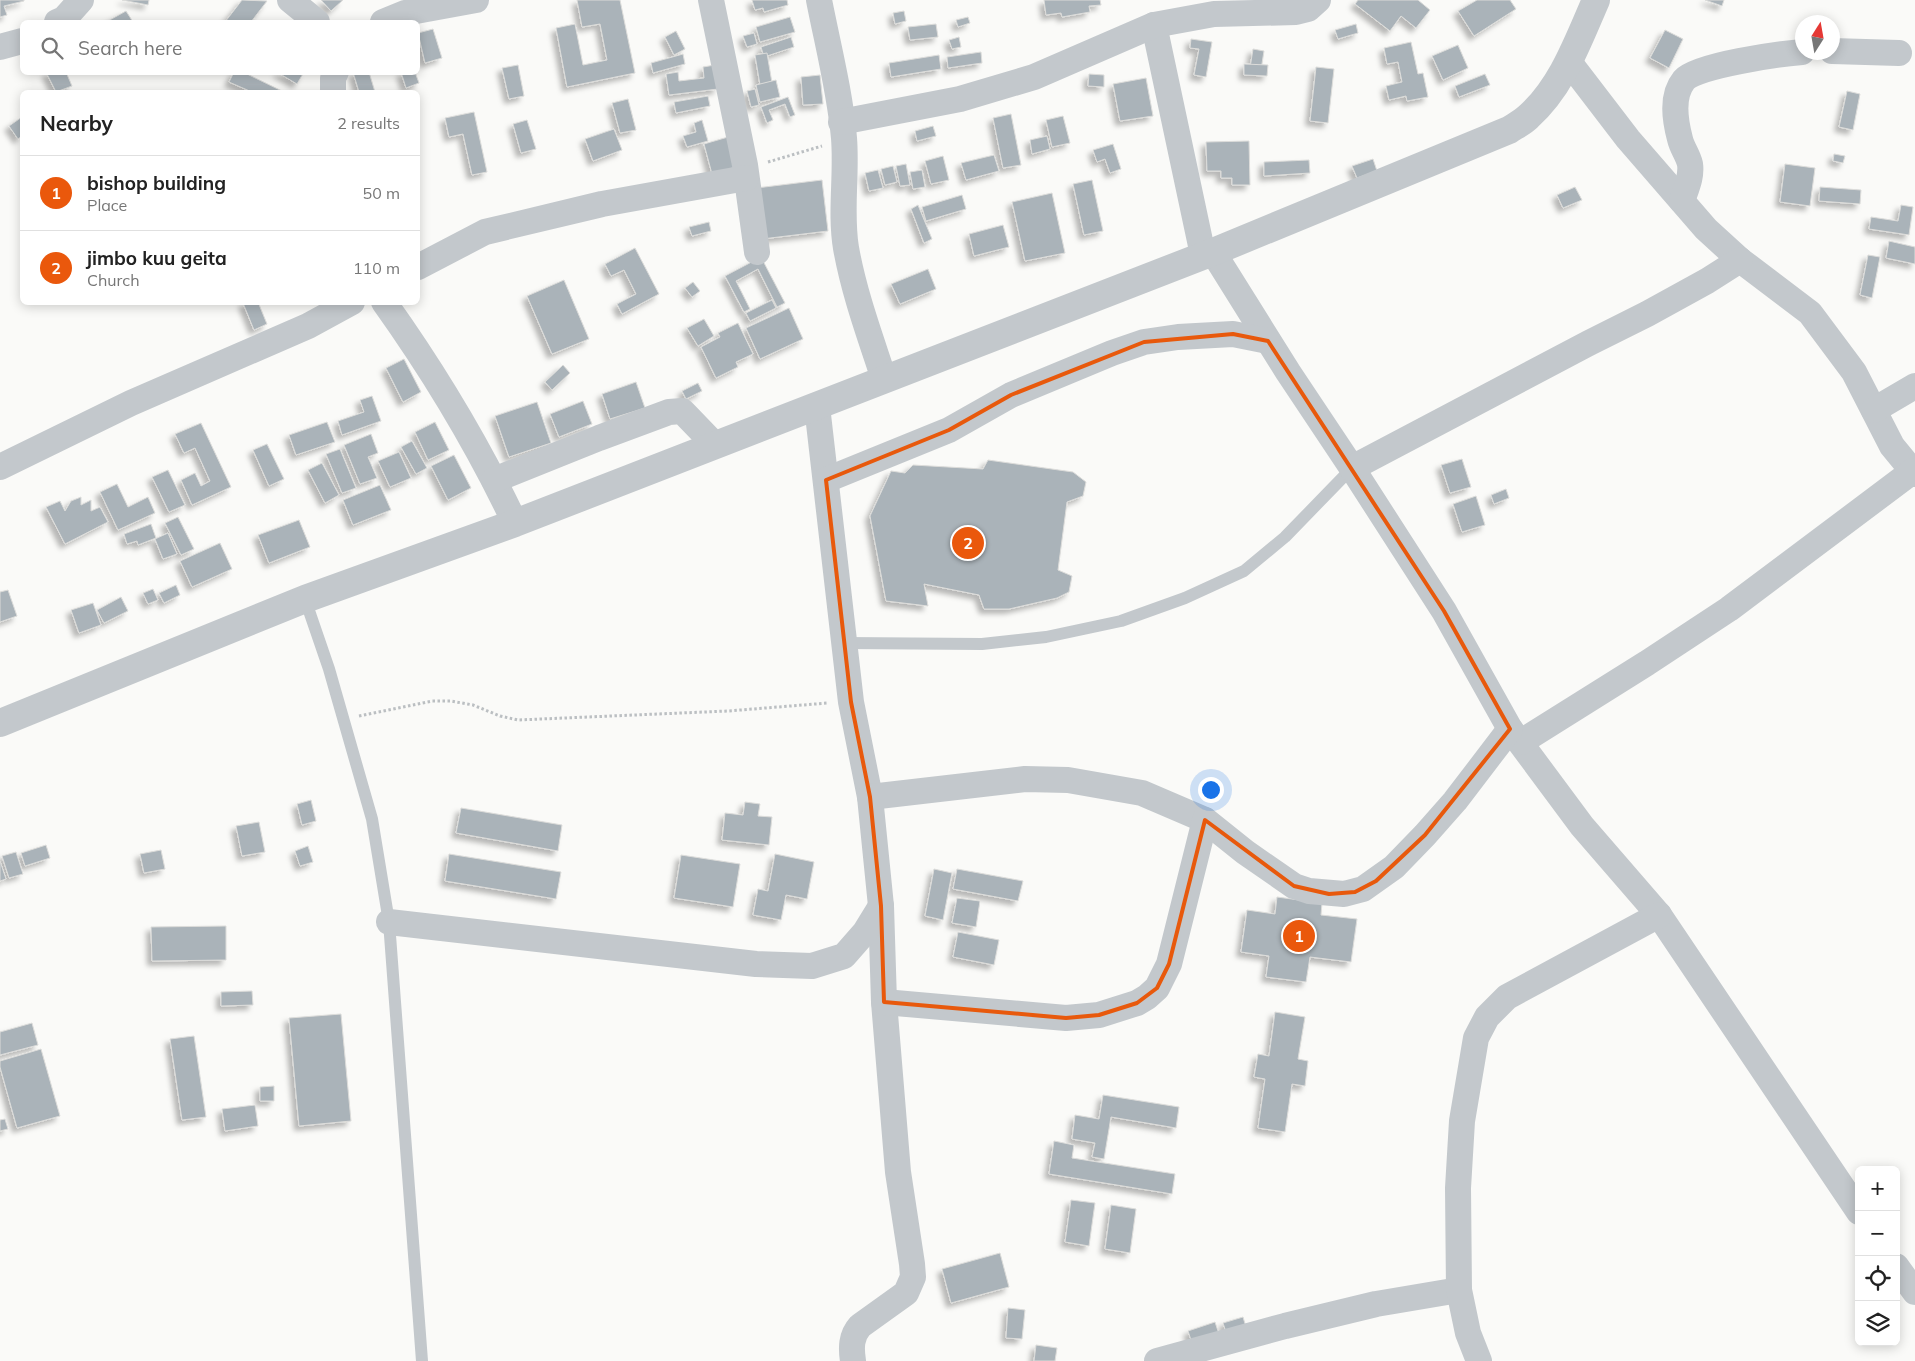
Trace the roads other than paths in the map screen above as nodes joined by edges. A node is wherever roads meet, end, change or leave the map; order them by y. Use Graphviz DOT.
graph roads {
  1 [pos="81,0"];
  2 [pos="290,0"];
  3 [pos="476,0"];
  4 [pos="711,0"];
  5 [pos="819,0"];
  6 [pos="1318,0"];
  7 [pos="1596,0"];
  8 [pos="62,20"];
  9 [pos="315,20"];
  10 [pos="387,20"];
  11 [pos="1154,25"];
  12 [pos="20,42"];
  13 [pos="0,47"];
  14 [pos="1840,51"];
  15 [pos="1899,52"];
  16 [pos="1795,53"];
  17 [pos="1569,62"];
  18 [pos="334,75"];
  19 [pos="333,90"];
  20 [pos="843,131"];
  21 [pos="746,174"];
  22 [pos="1682,201"];
  23 [pos="757,252"];
  24 [pos="1208,254"];
  25 [pos="1740,260"];
  26 [pos="420,265"];
  27 [pos="346,305"];
  28 [pos="386,305"];
  29 [pos="1268,341"];
  30 [pos="884,380"];
  31 [pos="1915,386"];
  32 [pos="817,406"];
  33 [pos="1874,410"];
  34 [pos="714,444"];
  35 [pos="0,466"];
  36 [pos="1352,468"];
  37 [pos="1914,473"];
  38 [pos="494,480"];
  39 [pos="826,480"];
  40 [pos="515,523"];
  41 [pos="305,599"];
  42 [pos="844,642"];
  43 [pos="0,723"];
  44 [pos="1516,735"];
  45 [pos="870,797"];
  46 [pos="1205,820"];
  47 [pos="881,906"];
  48 [pos="1659,915"];
  49 [pos="389,922"];
  50 [pos="884,1002"];
  51 [pos="1858,1211"];
  52 [pos="1900,1271"];
  53 [pos="1459,1290"];
  54 [pos="1915,1292"];
  55 [pos="422,1361"];
  56 [pos="853,1361"];
  57 [pos="1157,1361"];
  58 [pos="1479,1361"];
  1 -- 8 [label="street"];
  2 -- 9 [label="street"];
  3 -- 10 [label="street"];
  4 -- 21 [label="street"];
  5 -- 20 [label="street"];
  6 -- 11 [label="street"];
  7 -- 17 [label="street"];
  11 -- 20 [label="street"];
  11 -- 24 [label="street"];
  12 -- 13 [label="street"];
  14 -- 15 [label="street"];
  16 -- 22 [label="street"];
  17 -- 22 [label="street"];
  17 -- 24 [label="street"];
  18 -- 19 [label="street"];
  20 -- 30 [label="street"];
  21 -- 23 [label="street"];
  21 -- 26 [label="street"];
  22 -- 25 [label="street"];
  24 -- 29 [label="street"];
  24 -- 30 [label="street"];
  25 -- 33 [label="street"];
  25 -- 36 [label="street"];
  27 -- 35 [label="street"];
  28 -- 38 [label="street"];
  29 -- 36 [label="street"];
  29 -- 39 [label="street"];
  30 -- 32 [label="street"];
  31 -- 33 [label="street"];
  32 -- 34 [label="street"];
  32 -- 39 [label="street"];
  33 -- 37 [label="street"];
  34 -- 38 [label="street"];
  34 -- 40 [label="street"];
  36 -- 42 [label="lane"];
  36 -- 44 [label="street"];
  37 -- 44 [label="street"];
  38 -- 40 [label="street"];
  39 -- 42 [label="street"];
  40 -- 41 [label="street"];
  41 -- 43 [label="street"];
  41 -- 49 [label="lane"];
  42 -- 45 [label="street"];
  44 -- 46 [label="street"];
  44 -- 48 [label="street"];
  45 -- 46 [label="street"];
  45 -- 47 [label="street"];
  46 -- 50 [label="street"];
  47 -- 49 [label="street"];
  47 -- 50 [label="street"];
  48 -- 51 [label="street"];
  48 -- 53 [label="street"];
  49 -- 55 [label="lane"];
  50 -- 56 [label="street"];
  52 -- 54 [label="street"];
  53 -- 57 [label="street"];
  53 -- 58 [label="street"];
}
